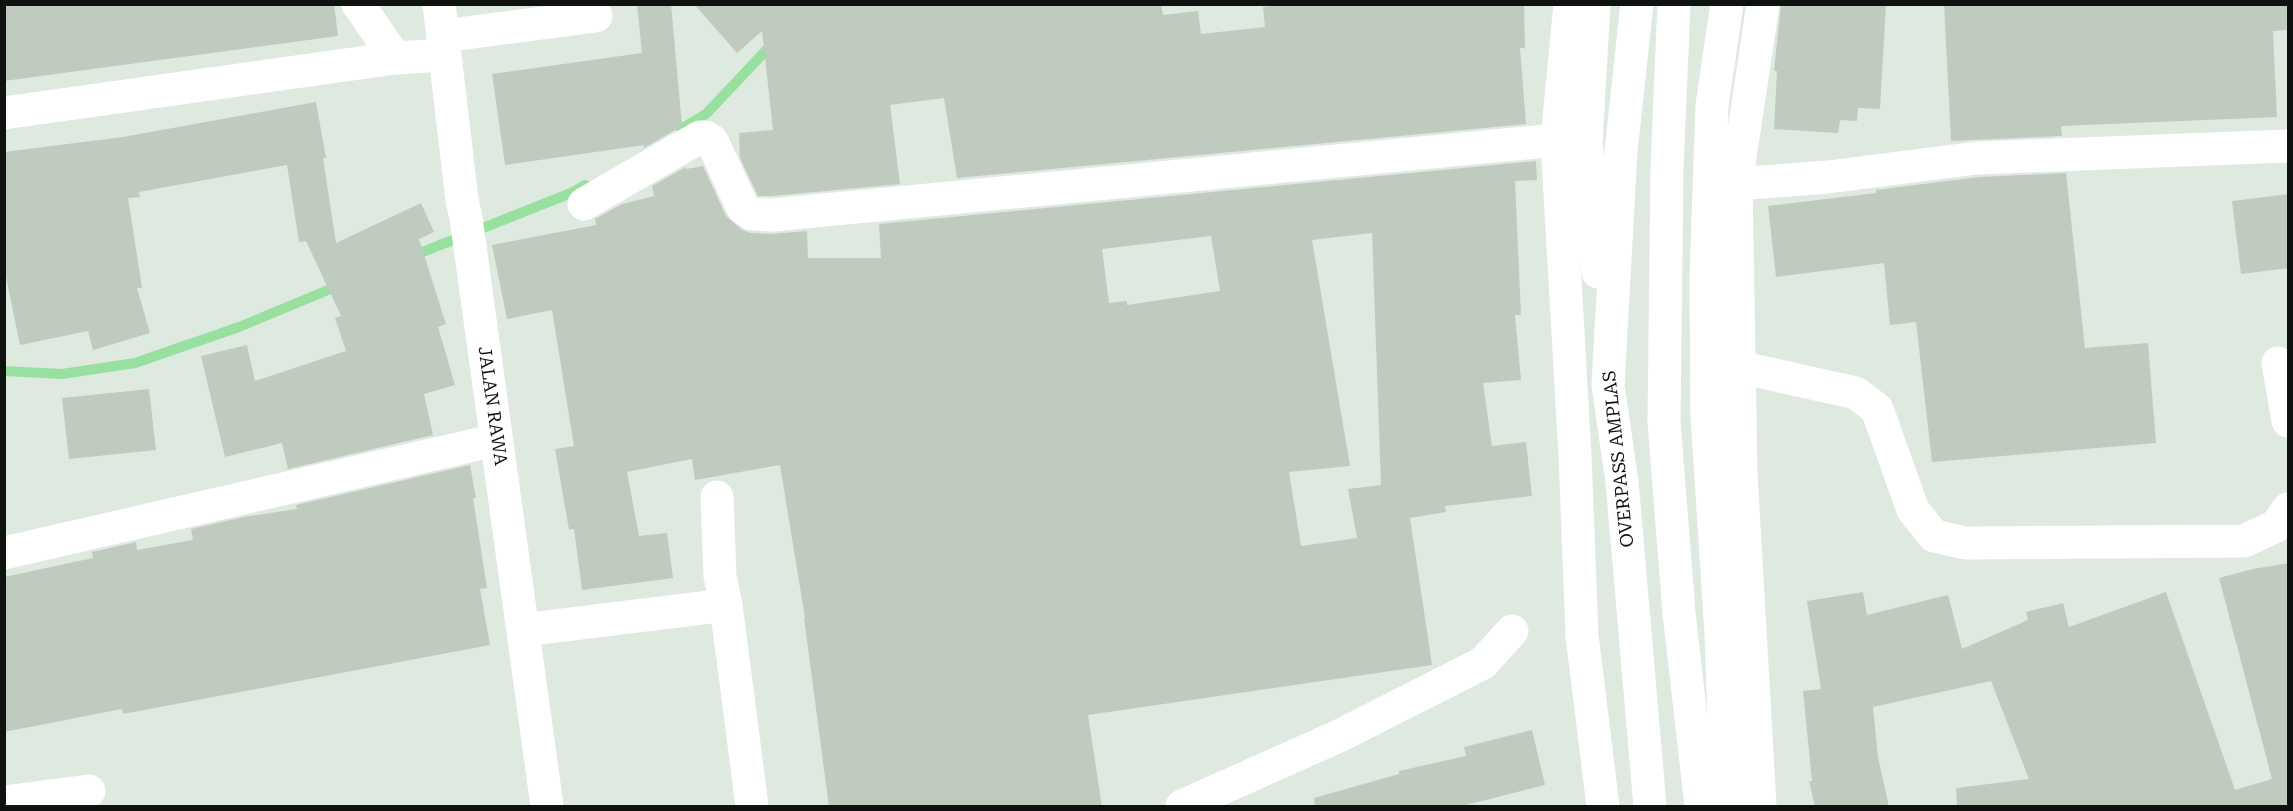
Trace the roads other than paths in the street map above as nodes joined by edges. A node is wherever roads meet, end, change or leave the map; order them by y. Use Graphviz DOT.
graph roads {
  1 [pos="358,4"];
  2 [pos="1570,4"];
  3 [pos="1594,4"];
  4 [pos="1637,4"];
  5 [pos="1674,4"];
  6 [pos="1726,4"];
  7 [pos="1763,4"];
  8 [pos="596,16"];
  9 [pos="442,32"];
  10 [pos="395,58"];
  11 [pos="4,113"];
  12 [pos="1557,140"];
  13 [pos="2289,146"];
  14 [pos="1736,184"];
  15 [pos="584,204"];
  16 [pos="2278,363"];
  17 [pos="1739,367"];
  18 [pos="1608,384"];
  19 [pos="2289,421"];
  20 [pos="496,440"];
  21 [pos="717,497"];
  22 [pos="2289,509"];
  23 [pos="4,553"];
  24 [pos="726,605"];
  25 [pos="522,630"];
  26 [pos="1512,631"];
  27 [pos="89,791"];
  28 [pos="4,802"];
  29 [pos="547,807"];
  30 [pos="752,807"];
  31 [pos="1182,807"];
  32 [pos="1603,807"];
  33 [pos="1650,807"];
  34 [pos="1701,807"];
  35 [pos="1728,807"];
  36 [pos="1760,807"];
  1 -- 10 [label="main road"];
  2 -- 12 [label="main road"];
  3 -- 18 [label="main road"];
  4 -- 18 [label="main road, OVERPASS AMPLAS"];
  5 -- 34 [label="main road"];
  6 -- 35 [label="main road"];
  7 -- 14 [label="main road"];
  8 -- 9 [label="main road"];
  9 -- 10 [label="main road"];
  9 -- 20 [label="main road, JALAN RAWA"];
  10 -- 11 [label="main road"];
  12 -- 15 [label="main road"];
  12 -- 32 [label="main road"];
  13 -- 14 [label="main road"];
  14 -- 17 [label="main road"];
  16 -- 19 [label="main road"];
  17 -- 22 [label="main road"];
  17 -- 36 [label="main road"];
  18 -- 33 [label="main road, OVERPASS AMPLAS"];
  20 -- 23 [label="main road"];
  20 -- 25 [label="main road, JALAN RAWA"];
  21 -- 24 [label="main road"];
  24 -- 25 [label="main road"];
  24 -- 30 [label="main road"];
  25 -- 29 [label="main road, JALAN RAWA"];
  26 -- 31 [label="main road"];
  27 -- 28 [label="main road"];
}
